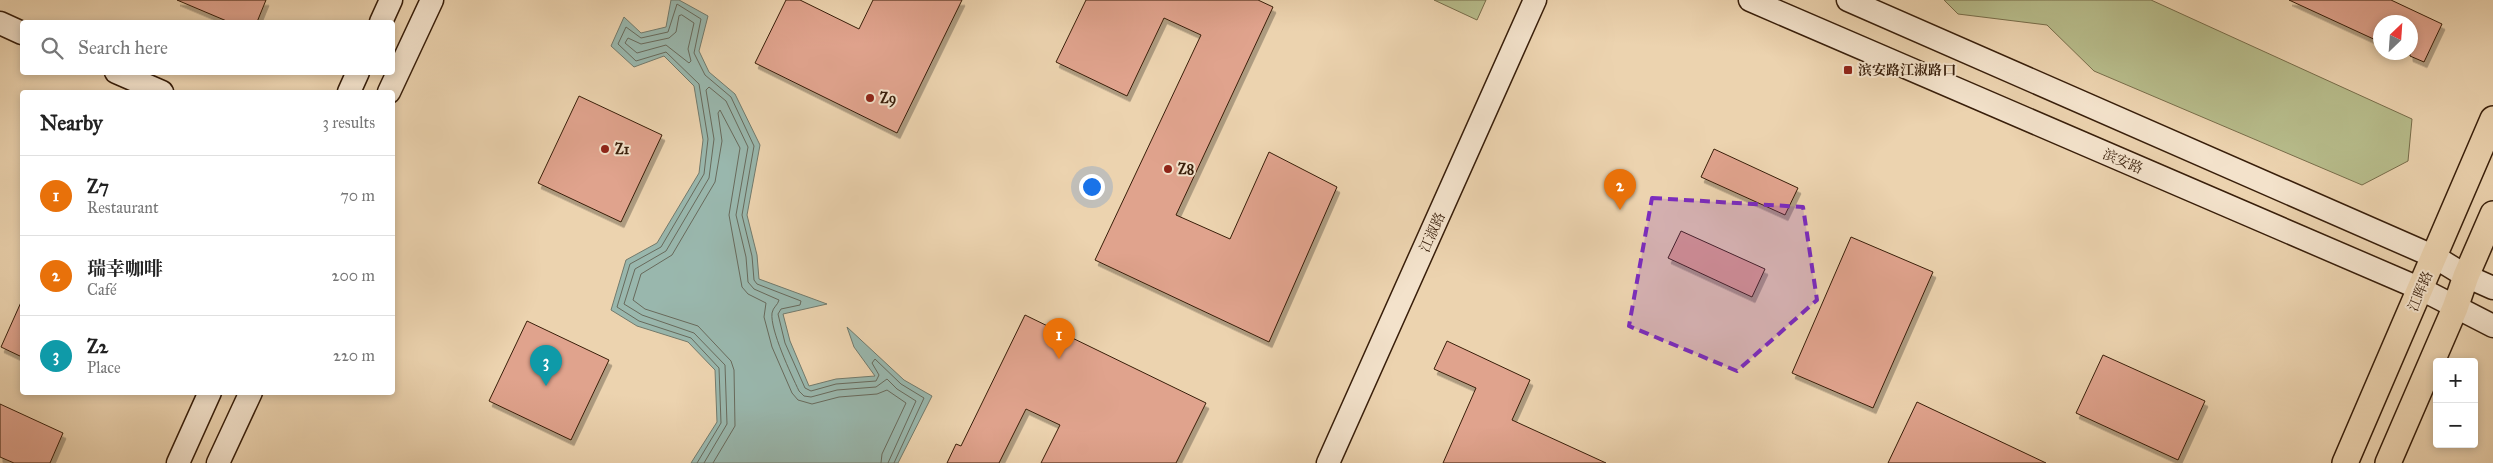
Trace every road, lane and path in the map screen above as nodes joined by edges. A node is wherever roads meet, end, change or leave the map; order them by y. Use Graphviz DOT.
graph roads {
  1 [pos="391,0"];
  2 [pos="432,0"];
  3 [pos="1535,0"];
  4 [pos="1750,0"];
  5 [pos="1848,0"];
  6 [pos="382,20"];
  7 [pos="0,23"];
  8 [pos="20,32"];
  9 [pos="123,75"];
  10 [pos="357,75"];
  11 [pos="157,90"];
  12 [pos="350,90"];
  13 [pos="390,90"];
  14 [pos="2493,119"];
  15 [pos="2493,214"];
  16 [pos="2435,257"];
  17 [pos="2466,276"];
  18 [pos="2493,288"];
  19 [pos="2421,289"];
  20 [pos="2455,308"];
  21 [pos="2493,326"];
  22 [pos="209,395"];
  23 [pos="250,395"];
  24 [pos="178,463"];
  25 [pos="218,463"];
  26 [pos="1328,463"];
  27 [pos="2346,463"];
  28 [pos="2388,463"];
  1 -- 6 [label="main road"];
  2 -- 13 [label="main road"];
  3 -- 26 [label="main road, 江淑路"];
  4 -- 19 [label="main road, 滨安路"];
  5 -- 16 [label="main road"];
  7 -- 8 [label="main road"];
  9 -- 11 [label="main road"];
  10 -- 12 [label="main road"];
  14 -- 16 [label="main road, 江晖路"];
  15 -- 17 [label="main road"];
  16 -- 17 [label="main road"];
  16 -- 19 [label="main road, 江晖路"];
  17 -- 18 [label="main road"];
  17 -- 20 [label="main road"];
  19 -- 20 [label="main road, 滨安路"];
  19 -- 27 [label="main road, 江晖路"];
  20 -- 21 [label="main road, 滨安路"];
  20 -- 28 [label="main road"];
  22 -- 24 [label="main road"];
  23 -- 25 [label="main road"];
}
